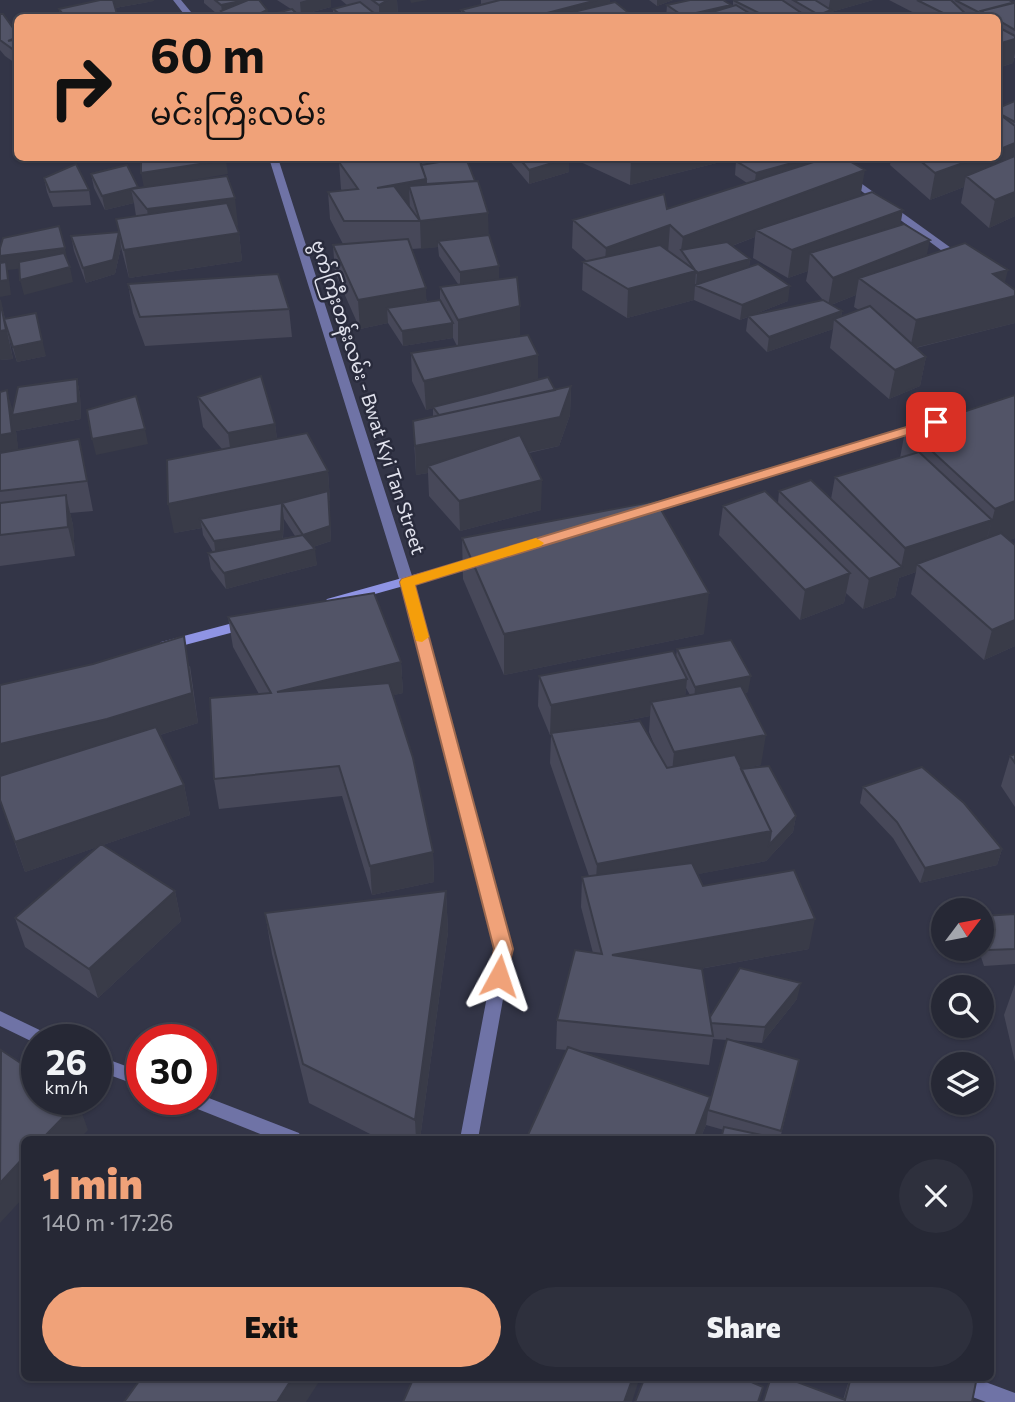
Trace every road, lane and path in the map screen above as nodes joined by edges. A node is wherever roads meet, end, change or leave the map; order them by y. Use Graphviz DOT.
graph roads {
  1 [pos="177,0"];
  2 [pos="189,14"];
  3 [pos="274,161"];
  4 [pos="825,161"];
  5 [pos="972,268"];
  6 [pos="936,422"];
  7 [pos="632,514"];
  8 [pos="500,554"];
  9 [pos="407,582"];
  10 [pos="315,606"];
  11 [pos="263,620"];
  12 [pos="158,648"];
  13 [pos="0,1018"];
  14 [pos="21,1028"];
  15 [pos="217,1109"];
  16 [pos="285,1136"];
  17 [pos="470,1136"];
  18 [pos="955,1381"];
  19 [pos="1013,1402"];
  1 -- 2 [label="street"];
  3 -- 9 [label="street, ဗွက်ကြီးတန်းလမ်း - Bwat Kyi Tan Street"];
  4 -- 5 [label="street"];
  6 -- 7 [label="main road"];
  8 -- 9 [label="main road"];
  9 -- 10 [label="main road"];
  9 -- 17 [label="street, ဗွက်ကြီးတန်းလမ်း - Bwat Kyi Tan Street"];
  11 -- 12 [label="main road"];
  13 -- 14 [label="street"];
  15 -- 16 [label="street"];
  18 -- 19 [label="street"];
}
